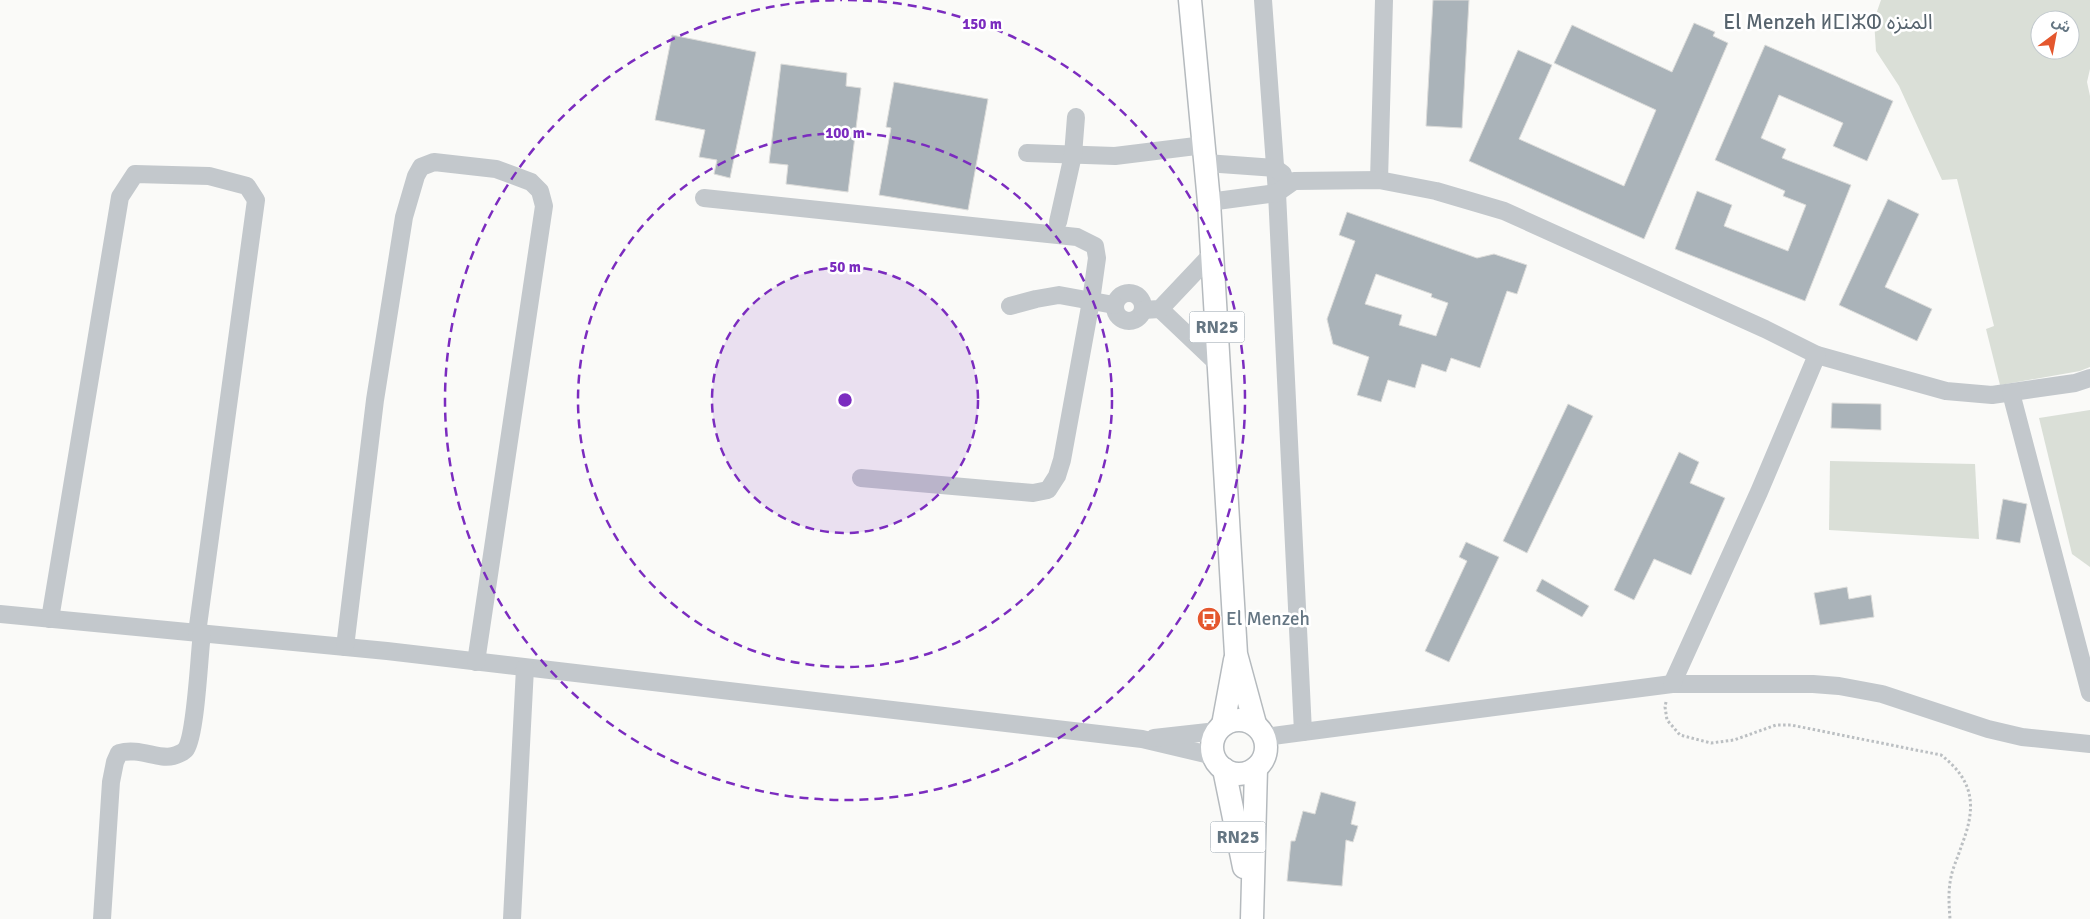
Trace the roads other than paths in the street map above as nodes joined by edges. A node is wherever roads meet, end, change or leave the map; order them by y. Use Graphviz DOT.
graph roads {
  1 [pos="1190,0"];
  2 [pos="1263,0"];
  3 [pos="1384,0"];
  4 [pos="1076,117"];
  5 [pos="1027,154"];
  6 [pos="1073,154"];
  7 [pos="1205,154"];
  8 [pos="1275,168"];
  9 [pos="1379,180"];
  10 [pos="1294,181"];
  11 [pos="1277,193"];
  12 [pos="704,198"];
  13 [pos="1209,202"];
  14 [pos="1058,222"];
  15 [pos="1212,254"];
  16 [pos="1091,301"];
  17 [pos="1010,306"];
  18 [pos="1151,309"];
  19 [pos="1817,355"];
  20 [pos="1219,365"];
  21 [pos="2090,378"];
  22 [pos="2011,393"];
  23 [pos="861,478"];
  24 [pos="0,614"];
  25 [pos="50,619"];
  26 [pos="199,633"];
  27 [pos="344,647"];
  28 [pos="1236,654"];
  29 [pos="476,662"];
  30 [pos="525,668"];
  31 [pos="1672,684"];
  32 [pos="2090,693"];
  33 [pos="1220,728"];
  34 [pos="1260,731"];
  35 [pos="1303,732"];
  36 [pos="1142,739"];
  37 [pos="2090,744"];
  38 [pos="1219,762"];
  39 [pos="1256,768"];
  40 [pos="1252,912"];
  41 [pos="102,919"];
  42 [pos="512,919"];
  1 -- 7 [label="main road, RN25"];
  2 -- 8 [label="street"];
  3 -- 9 [label="street"];
  4 -- 6 [label="street"];
  5 -- 6 [label="street"];
  6 -- 7 [label="street"];
  6 -- 14 [label="street"];
  7 -- 8 [label="street"];
  7 -- 13 [label="main road, RN25"];
  8 -- 10 [label="street"];
  8 -- 11 [label="street"];
  9 -- 10 [label="street"];
  9 -- 19 [label="street"];
  10 -- 11 [label="street"];
  11 -- 13 [label="street"];
  11 -- 35 [label="street"];
  12 -- 16 [label="street"];
  13 -- 15 [label="main road, RN25"];
  15 -- 18 [label="street"];
  15 -- 20 [label="main road, RN25"];
  16 -- 17 [label="street"];
  16 -- 18 [label="street"];
  16 -- 23 [label="street"];
  18 -- 20 [label="street"];
  19 -- 22 [label="street"];
  19 -- 31 [label="street"];
  20 -- 28 [label="main road, RN25"];
  21 -- 22 [label="street"];
  22 -- 32 [label="street"];
  24 -- 25 [label="street"];
  25 -- 26 [label="street"];
  25 -- 26 [label="street"];
  26 -- 27 [label="street"];
  26 -- 41 [label="street"];
  27 -- 29 [label="street"];
  27 -- 29 [label="street"];
  28 -- 33 [label="main road, RN25"];
  28 -- 34 [label="main road, RN25"];
  29 -- 30 [label="street"];
  30 -- 36 [label="street"];
  30 -- 42 [label="street"];
  31 -- 35 [label="street"];
  31 -- 37 [label="street"];
  33 -- 34 [label="main road"];
  33 -- 36 [label="street"];
  33 -- 38 [label="main road, RN25"];
  34 -- 35 [label="street"];
  34 -- 39 [label="main road, RN25"];
  36 -- 38 [label="street"];
  38 -- 39 [label="main road"];
  38 -- 40 [label="main road, RN25"];
  39 -- 40 [label="main road, RN25"];
}
